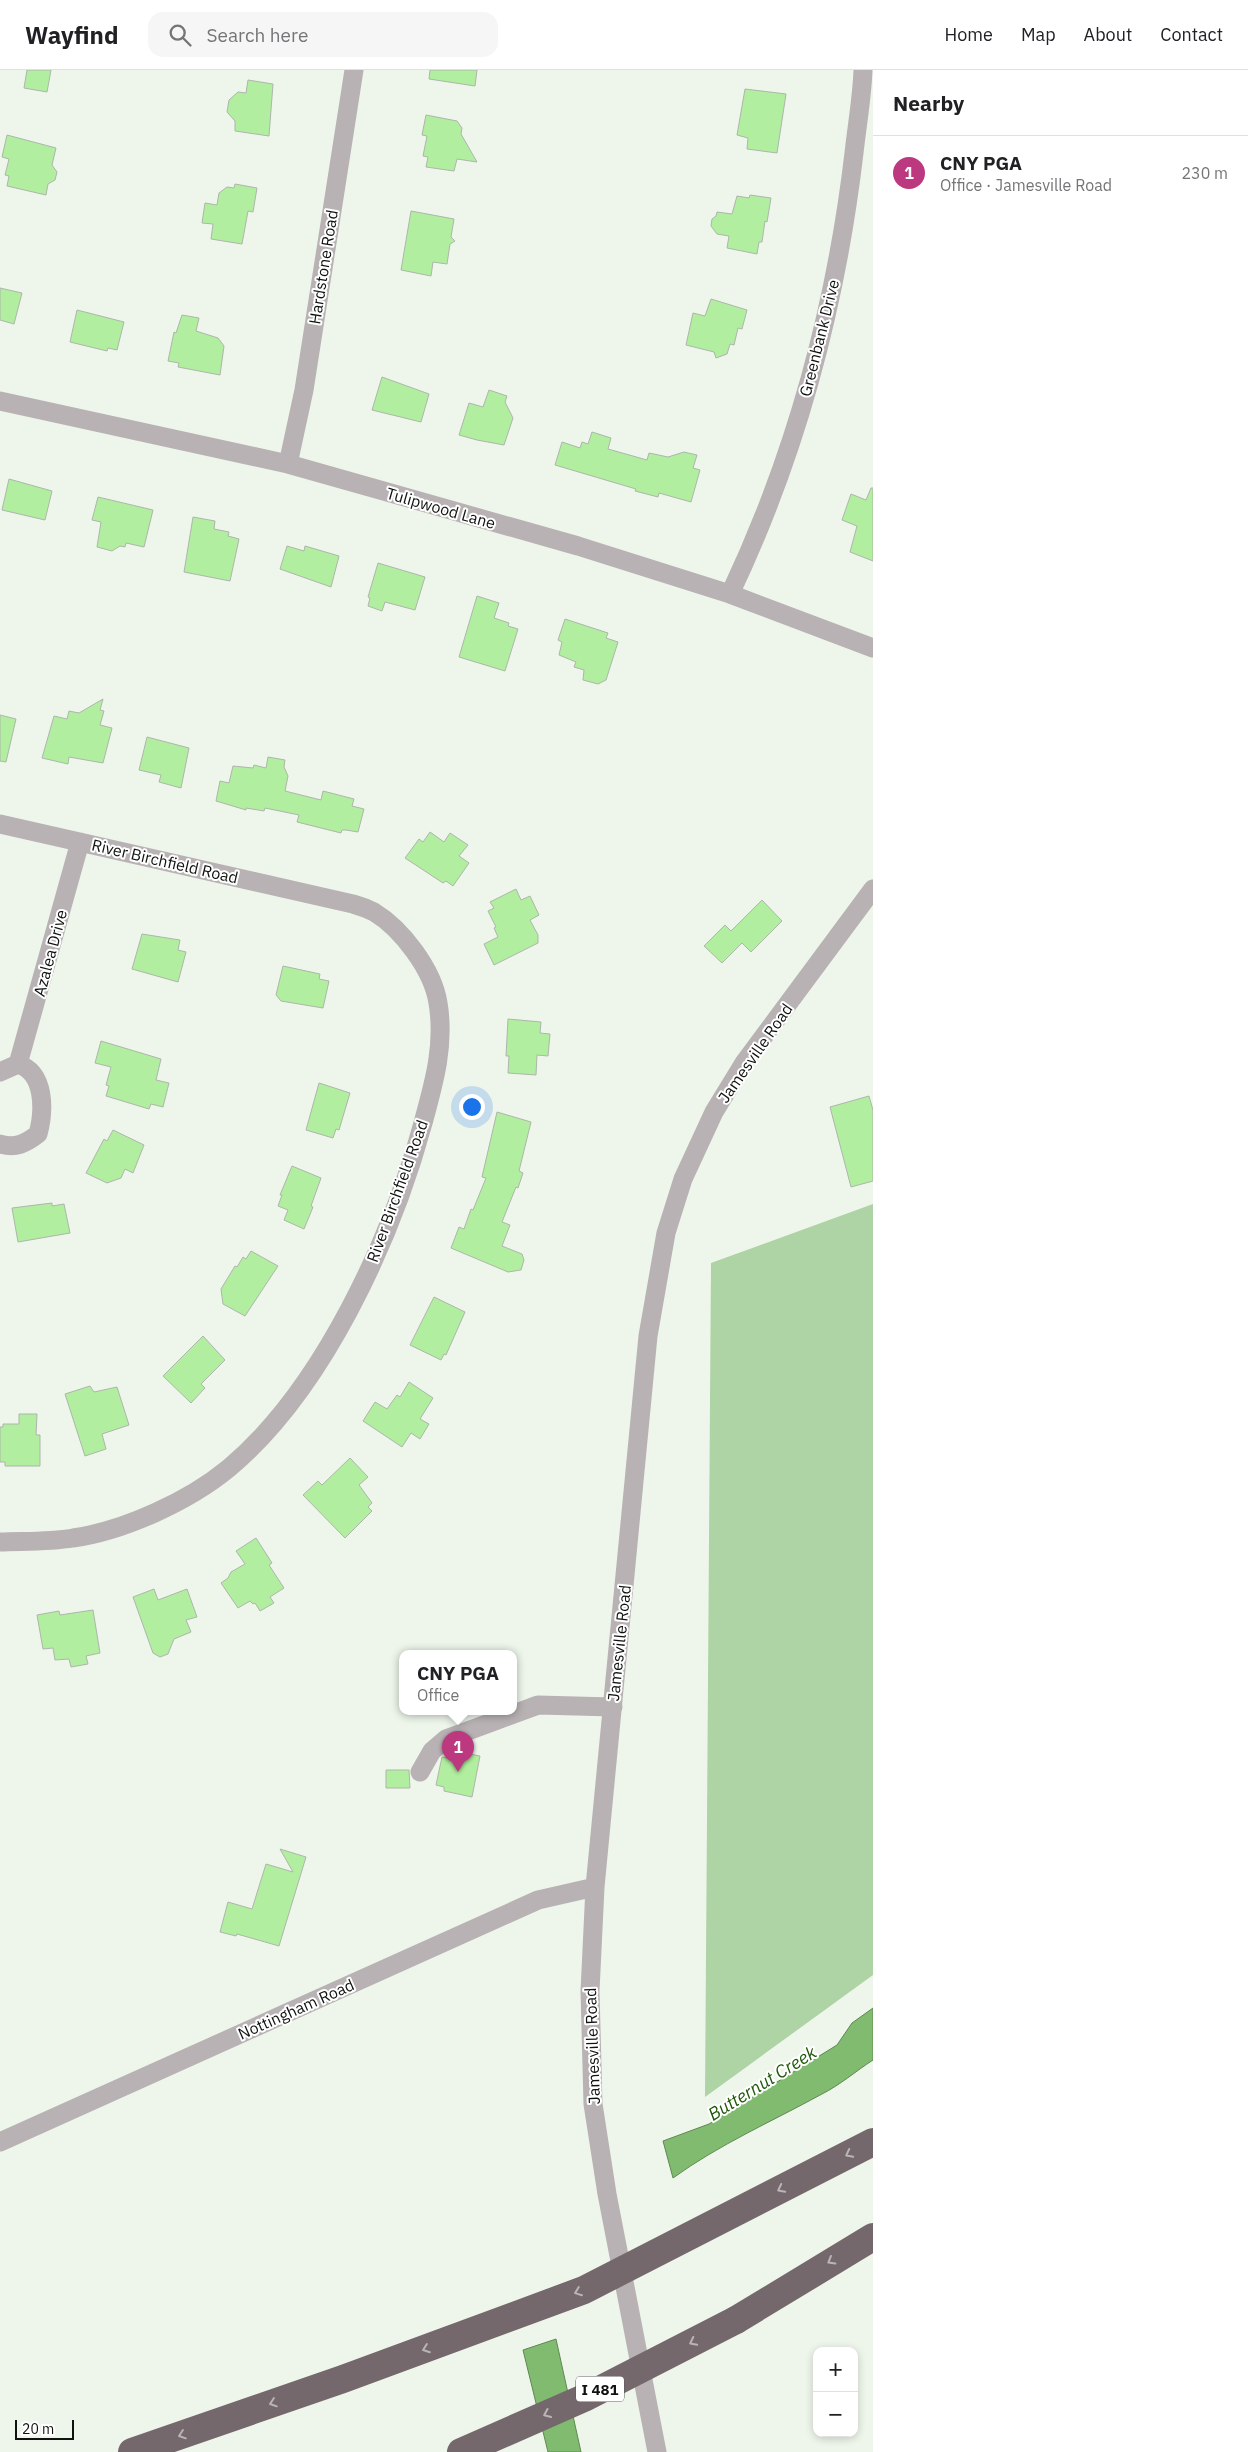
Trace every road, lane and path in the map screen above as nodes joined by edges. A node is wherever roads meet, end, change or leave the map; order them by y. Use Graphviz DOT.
graph roads {
  1 [pos="354,70"];
  2 [pos="863,70"];
  3 [pos="0,400"];
  4 [pos="288,464"];
  5 [pos="730,594"];
  6 [pos="873,648"];
  7 [pos="0,824"];
  8 [pos="80,842"];
  9 [pos="873,889"];
  10 [pos="18,1064"];
  11 [pos="0,1072"];
  12 [pos="0,1144"];
  13 [pos="0,1542"];
  14 [pos="613,1707"];
  15 [pos="517,1713"];
  16 [pos="511,1715"];
  17 [pos="420,1772"];
  18 [pos="595,1887"];
  19 [pos="0,2142"];
  20 [pos="873,2142"];
  21 [pos="873,2237"];
  22 [pos="622,2272"];
  23 [pos="132,2452"];
  24 [pos="461,2452"];
  25 [pos="657,2452"];
  1 -- 4 [label="street, Hardstone Road"];
  2 -- 5 [label="street, Greenbank Drive"];
  3 -- 4 [label="street, Tulipwood Lane"];
  4 -- 5 [label="street, Tulipwood Lane"];
  5 -- 6 [label="street, Tulipwood Lane"];
  7 -- 8 [label="street, River Birchfield Road"];
  8 -- 10 [label="street, Azalea Drive"];
  8 -- 13 [label="street, River Birchfield Road"];
  9 -- 14 [label="street, Jamesville Road"];
  10 -- 11 [label="street"];
  10 -- 12 [label="street"];
  14 -- 15 [label="street"];
  14 -- 18 [label="street, Jamesville Road"];
  16 -- 17 [label="street"];
  18 -- 19 [label="street, Nottingham Road"];
  18 -- 22 [label="street, Jamesville Road"];
  20 -- 22 [label="highway, one-way"];
  21 -- 24 [label="highway, I 481, one-way, bridge"];
  22 -- 23 [label="highway, one-way"];
  22 -- 25 [label="street, Jamesville Road"];
}
